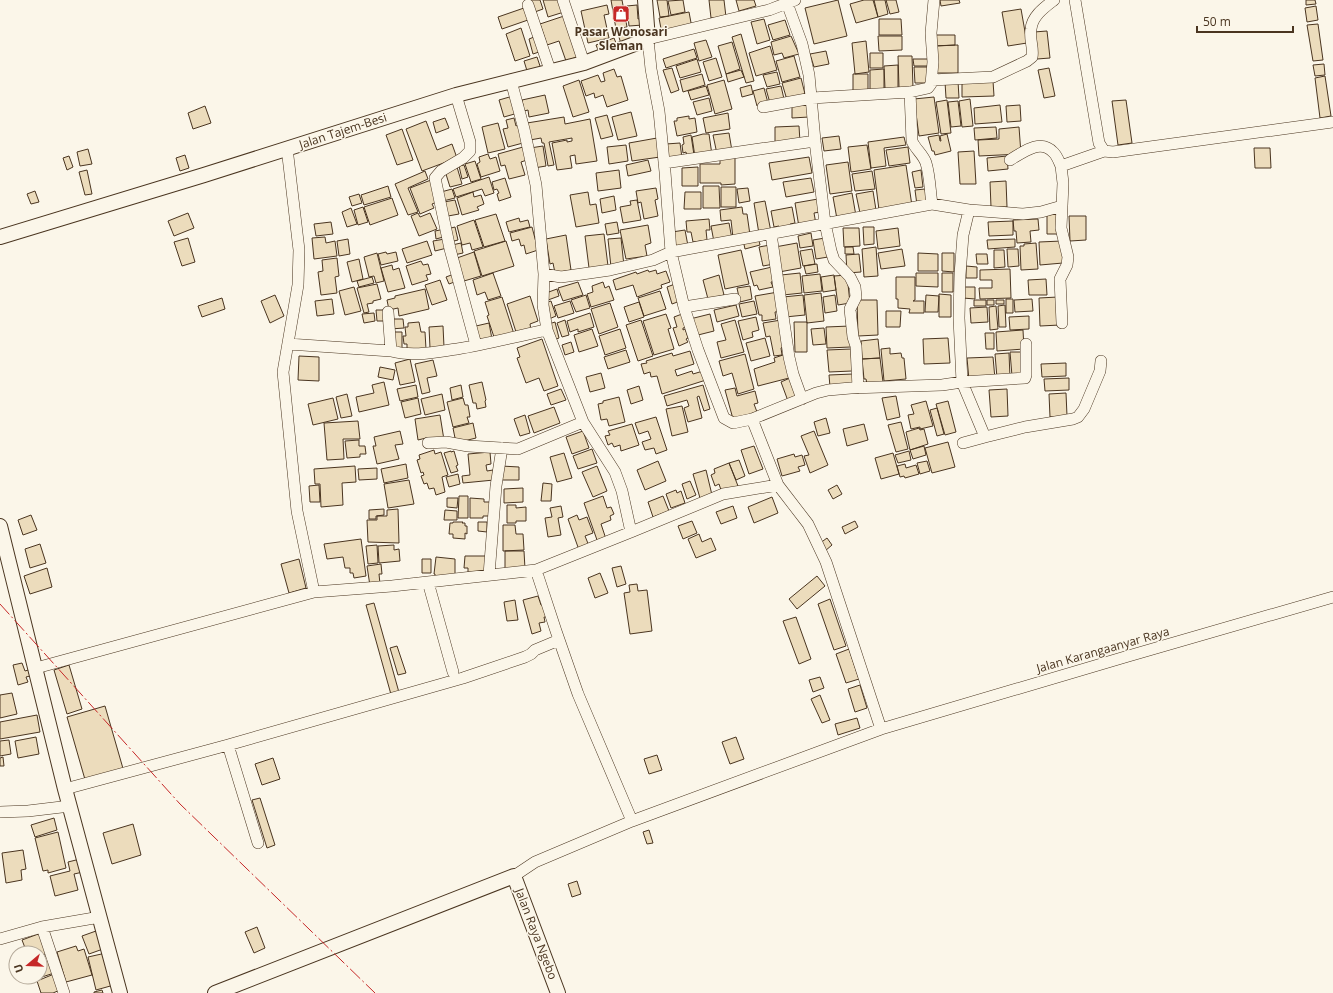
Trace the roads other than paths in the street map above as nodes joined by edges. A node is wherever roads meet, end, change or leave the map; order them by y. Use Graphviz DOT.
graph roads {
  1 [pos="563,0"];
  2 [pos="645,0"];
  3 [pos="934,0"];
  4 [pos="1054,0"];
  5 [pos="1075,0"];
  6 [pos="791,2"];
  7 [pos="528,5"];
  8 [pos="648,39"];
  9 [pos="584,63"];
  10 [pos="550,70"];
  11 [pos="932,80"];
  12 [pos="511,81"];
  13 [pos="910,92"];
  14 [pos="456,95"];
  15 [pos="812,98"];
  16 [pos="763,107"];
  17 [pos="1333,122"];
  18 [pos="815,142"];
  19 [pos="287,148"];
  20 [pos="1104,151"];
  21 [pos="1010,160"];
  22 [pos="664,163"];
  23 [pos="1061,166"];
  24 [pos="932,204"];
  25 [pos="1062,206"];
  26 [pos="969,210"];
  27 [pos="825,224"];
  28 [pos="771,234"];
  29 [pos="0,237"];
  30 [pos="671,252"];
  31 [pos="544,274"];
  32 [pos="735,299"];
  33 [pos="684,307"];
  34 [pos="388,312"];
  35 [pos="1062,322"];
  36 [pos="547,330"];
  37 [pos="288,344"];
  38 [pos="1026,344"];
  39 [pos="476,346"];
  40 [pos="391,351"];
  41 [pos="1101,361"];
  42 [pos="962,382"];
  43 [pos="858,388"];
  44 [pos="802,399"];
  45 [pos="752,419"];
  46 [pos="583,422"];
  47 [pos="985,437"];
  48 [pos="963,443"];
  49 [pos="428,444"];
  50 [pos="502,448"];
  51 [pos="778,485"];
  52 [pos="0,526"];
  53 [pos="631,532"];
  54 [pos="5,566"];
  55 [pos="536,570"];
  56 [pos="488,575"];
  57 [pos="428,582"];
  58 [pos="314,592"];
  59 [pos="1333,597"];
  60 [pos="559,640"];
  61 [pos="36,668"];
  62 [pos="454,672"];
  63 [pos="881,730"];
  64 [pos="228,745"];
  65 [pos="65,789"];
  66 [pos="70,806"];
  67 [pos="0,812"];
  68 [pos="632,821"];
  69 [pos="258,843"];
  70 [pos="514,876"];
  71 [pos="100,917"];
  72 [pos="42,927"];
  73 [pos="0,939"];
  74 [pos="64,993"];
  75 [pos="120,993"];
  76 [pos="215,993"];
  77 [pos="558,993"];
  1 -- 9 [label="street"];
  2 -- 8 [label="street"];
  3 -- 11 [label="street"];
  4 -- 11 [label="street"];
  5 -- 20 [label="street"];
  6 -- 8 [label="street"];
  6 -- 15 [label="street"];
  7 -- 10 [label="street"];
  8 -- 9 [label="street, Jalan Tajem-Besi"];
  8 -- 22 [label="street"];
  9 -- 10 [label="street, Jalan Tajem-Besi"];
  10 -- 12 [label="street, Jalan Tajem-Besi"];
  11 -- 13 [label="street"];
  12 -- 14 [label="street, Jalan Tajem-Besi"];
  12 -- 31 [label="street"];
  13 -- 15 [label="street"];
  13 -- 24 [label="street"];
  14 -- 19 [label="street, Jalan Tajem-Besi"];
  14 -- 39 [label="street"];
  15 -- 16 [label="street"];
  15 -- 18 [label="street"];
  17 -- 20 [label="street"];
  18 -- 22 [label="street"];
  18 -- 27 [label="street"];
  19 -- 29 [label="street, Jalan Tajem-Besi"];
  19 -- 37 [label="street"];
  20 -- 23 [label="street"];
  21 -- 23 [label="street"];
  22 -- 30 [label="street"];
  23 -- 25 [label="street"];
  24 -- 26 [label="street"];
  24 -- 27 [label="street"];
  25 -- 26 [label="street"];
  25 -- 35 [label="street"];
  26 -- 42 [label="street"];
  27 -- 28 [label="street"];
  27 -- 43 [label="street"];
  28 -- 30 [label="street"];
  28 -- 44 [label="street"];
  30 -- 31 [label="street"];
  30 -- 33 [label="street"];
  31 -- 36 [label="street"];
  32 -- 33 [label="street"];
  33 -- 45 [label="street"];
  34 -- 40 [label="street"];
  36 -- 39 [label="street"];
  36 -- 46 [label="street"];
  37 -- 40 [label="street"];
  37 -- 58 [label="street"];
  38 -- 42 [label="street"];
  39 -- 40 [label="street"];
  41 -- 47 [label="street"];
  42 -- 43 [label="street"];
  42 -- 47 [label="street"];
  43 -- 44 [label="street"];
  44 -- 45 [label="street"];
  45 -- 51 [label="street"];
  46 -- 50 [label="street"];
  46 -- 53 [label="street"];
  47 -- 48 [label="street"];
  49 -- 50 [label="street"];
  50 -- 56 [label="street"];
  51 -- 53 [label="street"];
  51 -- 63 [label="street"];
  52 -- 54 [label="street"];
  53 -- 55 [label="street"];
  54 -- 61 [label="street"];
  55 -- 56 [label="street"];
  55 -- 60 [label="street"];
  56 -- 57 [label="street"];
  57 -- 58 [label="street"];
  57 -- 62 [label="street"];
  58 -- 61 [label="street"];
  59 -- 63 [label="street, Jalan Karangaanyar Raya"];
  60 -- 64 [label="street"];
  60 -- 68 [label="street"];
  61 -- 65 [label="street"];
  63 -- 68 [label="street, Jalan Karangaanyar Raya"];
  64 -- 65 [label="street"];
  64 -- 69 [label="street"];
  65 -- 66 [label="street"];
  66 -- 67 [label="street"];
  66 -- 71 [label="street"];
  68 -- 70 [label="street, Jalan Karangaanyar Raya"];
  70 -- 76 [label="street"];
  70 -- 77 [label="street, Jalan Raya Ngebo"];
  71 -- 72 [label="street"];
  71 -- 75 [label="street"];
  72 -- 73 [label="street"];
  72 -- 74 [label="street"];
}
